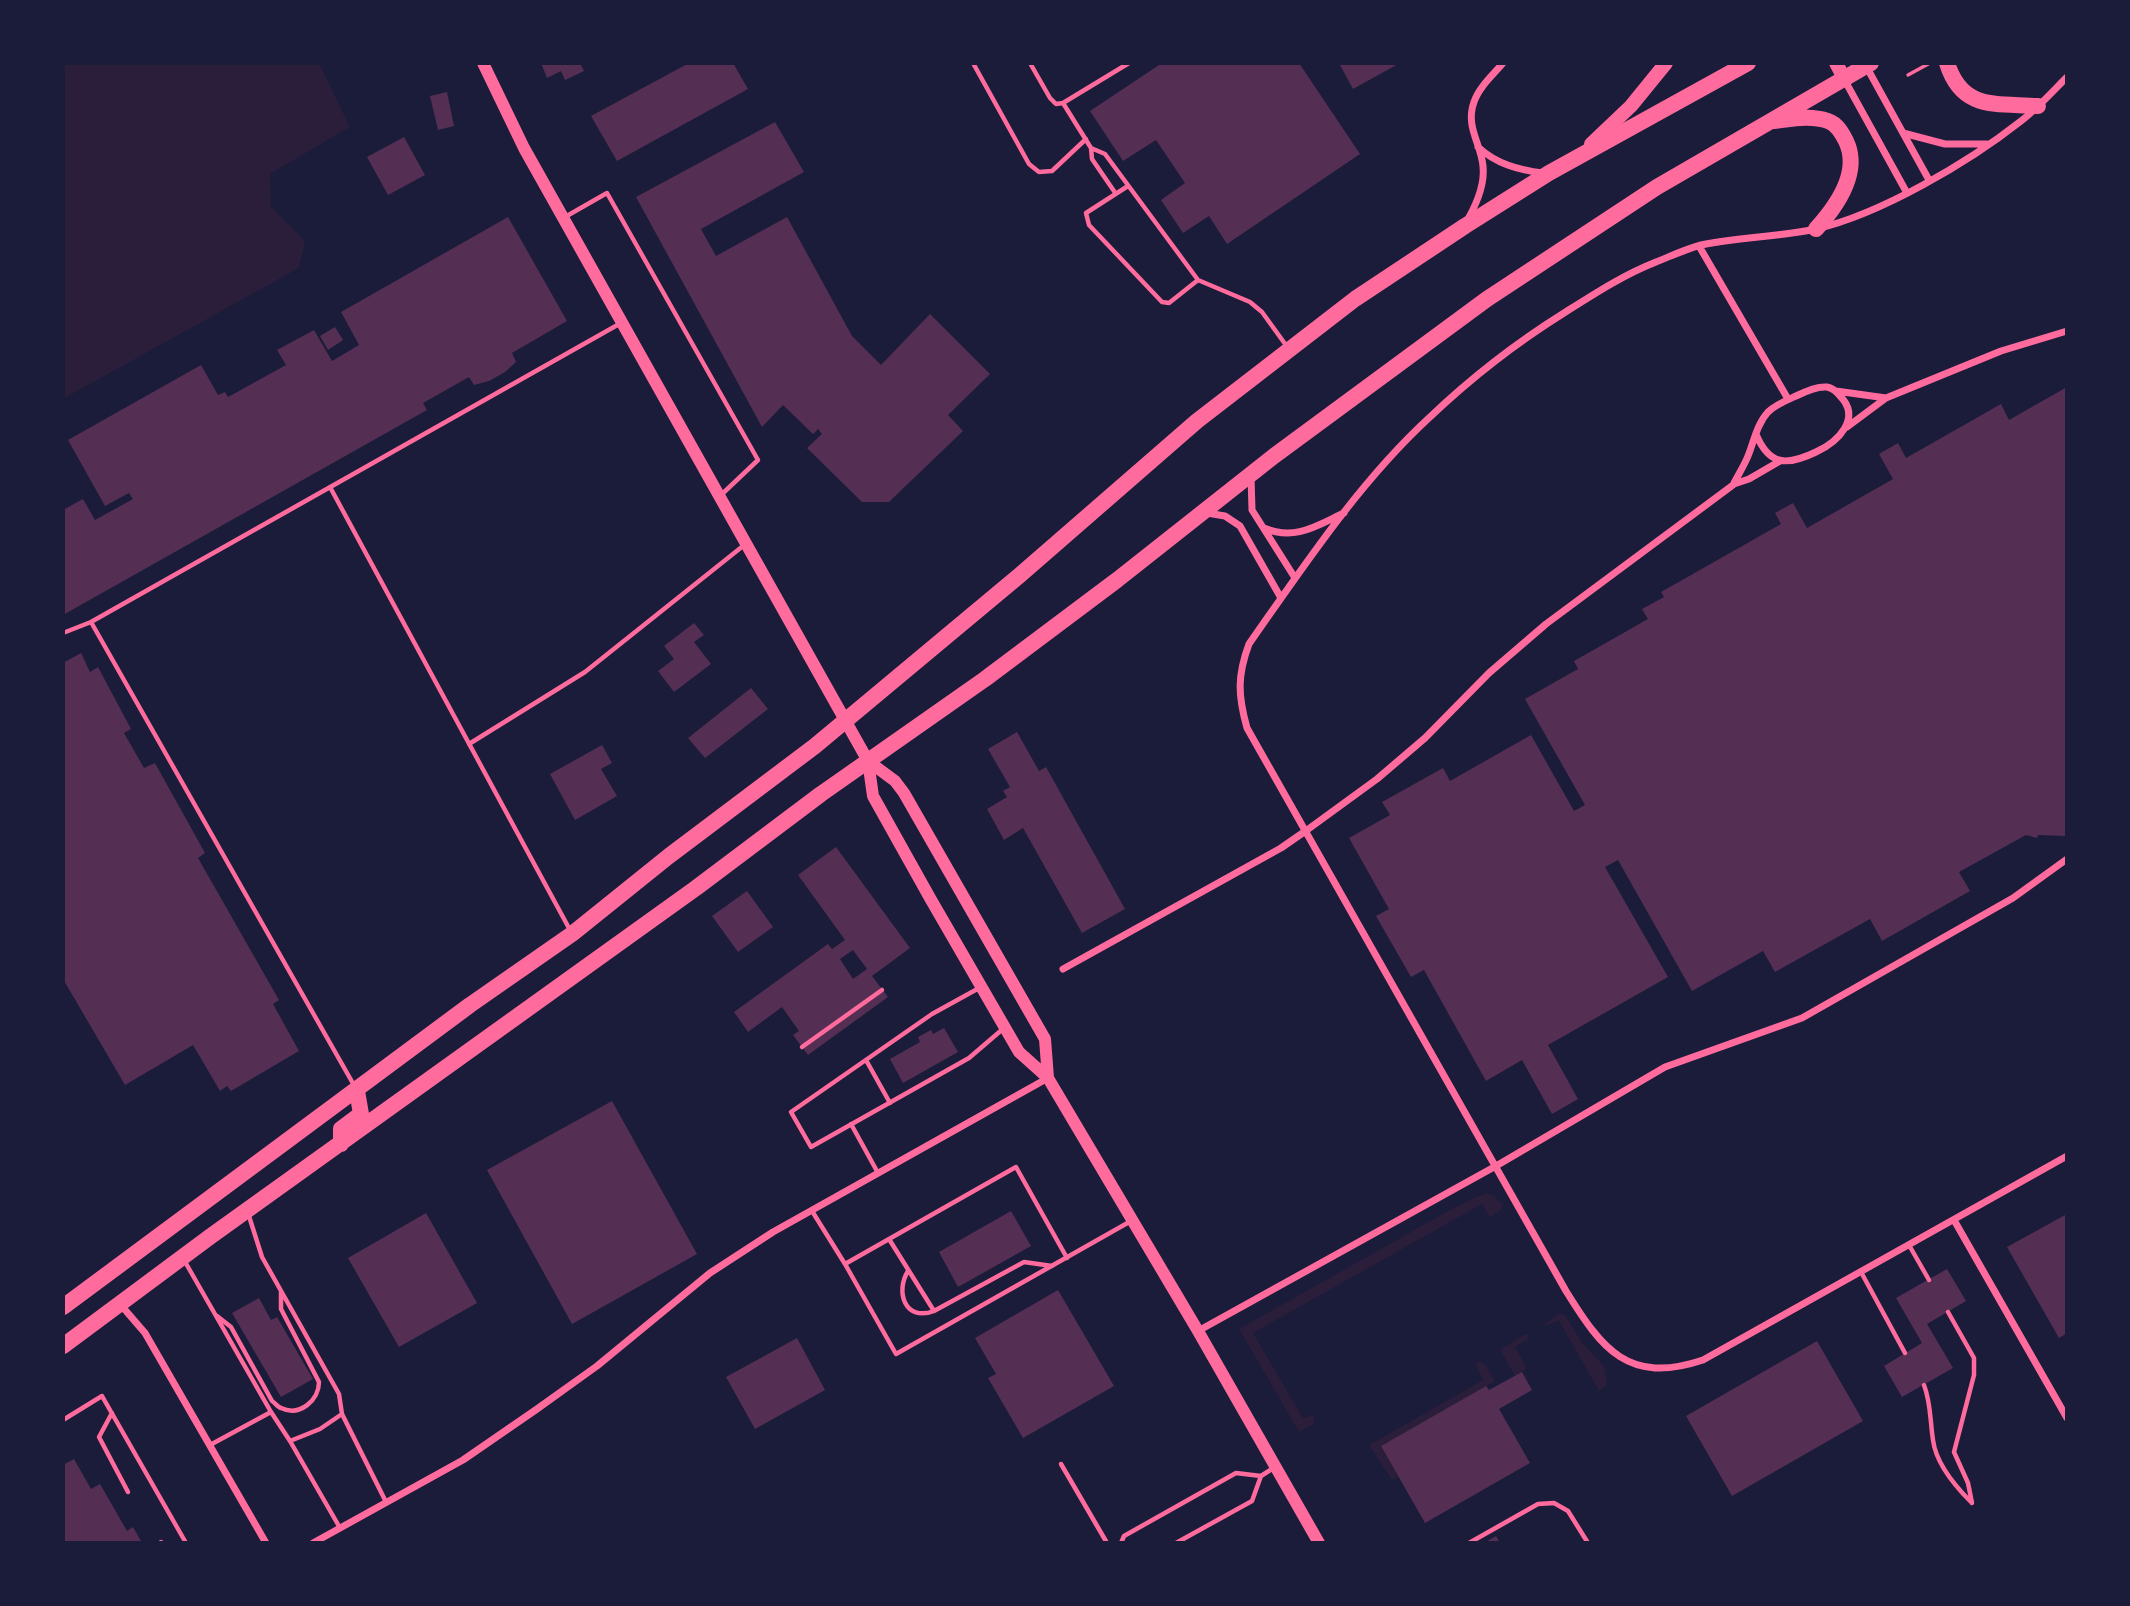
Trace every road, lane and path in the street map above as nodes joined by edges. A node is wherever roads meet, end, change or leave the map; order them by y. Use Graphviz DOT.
graph roads {
  1 [pos="483,63"];
  2 [pos="973,63"];
  3 [pos="1030,63"];
  4 [pos="1129,63"];
  5 [pos="1503,63"];
  6 [pos="1666,63"];
  7 [pos="1748,63"];
  8 [pos="1836,63"];
  9 [pos="1930,63"];
  10 [pos="1947,63"];
  11 [pos="1867,64"];
  12 [pos="1908,75"];
  13 [pos="2067,77"];
  14 [pos="1844,78"];
  15 [pos="1063,103"];
  16 [pos="2038,106"];
  17 [pos="1768,121"];
  18 [pos="1903,133"];
  19 [pos="1086,139"];
  20 [pos="1988,144"];
  21 [pos="1477,146"];
  22 [pos="1091,148"];
  23 [pos="1549,173"];
  24 [pos="1929,180"];
  25 [pos="1128,186"];
  26 [pos="1907,193"];
  27 [pos="1116,194"];
  28 [pos="563,218"];
  29 [pos="1465,226"];
  30 [pos="1816,229"];
  31 [pos="1699,246"];
  32 [pos="1198,281"];
  33 [pos="622,323"];
  34 [pos="2067,331"];
  35 [pos="1289,349"];
  36 [pos="1836,391"];
  37 [pos="1886,398"];
  38 [pos="1788,399"];
  39 [pos="1847,427"];
  40 [pos="1756,434"];
  41 [pos="1780,461"];
  42 [pos="1251,474"];
  43 [pos="1733,485"];
  44 [pos="330,487"];
  45 [pos="719,496"];
  46 [pos="1202,512"];
  47 [pos="1345,513"];
  48 [pos="1263,528"];
  49 [pos="746,543"];
  50 [pos="1295,578"];
  51 [pos="1281,598"];
  52 [pos="91,622"];
  53 [pos="63,633"];
  54 [pos="846,721"];
  55 [pos="470,744"];
  56 [pos="868,761"];
  57 [pos="1307,830"];
  58 [pos="2067,859"];
  59 [pos="572,934"];
  60 [pos="1063,969"];
  61 [pos="981,986"];
  62 [pos="882,990"];
  63 [pos="1005,1028"];
  64 [pos="802,1047"];
  65 [pos="866,1059"];
  66 [pos="1048,1078"];
  67 [pos="357,1091"];
  68 [pos="890,1103"];
  69 [pos="850,1124"];
  70 [pos="341,1144"];
  71 [pos="2067,1156"];
  72 [pos="1496,1166"];
  73 [pos="878,1173"];
  74 [pos="247,1210"];
  75 [pos="812,1210"];
  76 [pos="1132,1220"];
  77 [pos="1954,1220"];
  78 [pos="888,1239"];
  79 [pos="1909,1245"];
  80 [pos="182,1256"];
  81 [pos="1066,1258"];
  82 [pos="845,1264"];
  83 [pos="1052,1266"];
  84 [pos="908,1271"];
  85 [pos="1861,1272"];
  86 [pos="1929,1280"];
  87 [pos="281,1291"];
  88 [pos="119,1303"];
  89 [pos="63,1307"];
  90 [pos="934,1311"];
  91 [pos="1948,1312"];
  92 [pos="214,1313"];
  93 [pos="1198,1331"];
  94 [pos="63,1346"];
  95 [pos="1905,1353"];
  96 [pos="1924,1384"];
  97 [pos="271,1412"];
  98 [pos="112,1413"];
  99 [pos="342,1414"];
  100 [pos="2067,1418"];
  101 [pos="63,1420"];
  102 [pos="290,1441"];
  103 [pos="210,1445"];
  104 [pos="1061,1464"];
  105 [pos="1276,1467"];
  106 [pos="1261,1476"];
  107 [pos="128,1492"];
  108 [pos="386,1502"];
  109 [pos="340,1528"];
  110 [pos="186,1543"];
  111 [pos="266,1543"];
  112 [pos="313,1543"];
  113 [pos="1107,1543"];
  114 [pos="1121,1543"];
  115 [pos="1176,1543"];
  116 [pos="1319,1543"];
  117 [pos="1469,1543"];
  118 [pos="1588,1543"];
  1 -- 28 [label="main road"];
  2 -- 19 [label="lane"];
  3 -- 15 [label="lane"];
  4 -- 15 [label="lane"];
  5 -- 21 [label="street"];
  6 -- 23 [label="main road"];
  7 -- 23 [label="highway"];
  8 -- 14 [label="main road"];
  9 -- 12 [label="path"];
  10 -- 16 [label="highway"];
  11 -- 14 [label="highway"];
  11 -- 18 [label="street"];
  13 -- 16 [label="street"];
  14 -- 17 [label="highway"];
  14 -- 26 [label="street"];
  15 -- 19 [label="lane"];
  16 -- 20 [label="street"];
  17 -- 30 [label="highway"];
  17 -- 42 [label="highway"];
  18 -- 20 [label="street"];
  18 -- 24 [label="street"];
  19 -- 22 [label="lane"];
  20 -- 24 [label="street"];
  21 -- 23 [label="street"];
  21 -- 29 [label="street"];
  22 -- 25 [label="lane"];
  22 -- 27 [label="lane"];
  23 -- 29 [label="highway"];
  24 -- 26 [label="street"];
  25 -- 27 [label="lane"];
  25 -- 32 [label="lane"];
  26 -- 30 [label="street"];
  27 -- 32 [label="lane"];
  28 -- 33 [label="main road"];
  28 -- 45 [label="lane"];
  29 -- 35 [label="highway"];
  30 -- 31 [label="street"];
  31 -- 38 [label="street"];
  31 -- 47 [label="street"];
  32 -- 35 [label="lane"];
  33 -- 44 [label="lane"];
  33 -- 45 [label="main road"];
  34 -- 37 [label="street"];
  35 -- 54 [label="highway"];
  36 -- 37 [label="street"];
  36 -- 38 [label="street"];
  36 -- 39 [label="street"];
  37 -- 39 [label="street"];
  38 -- 40 [label="street"];
  39 -- 41 [label="street"];
  40 -- 41 [label="street"];
  40 -- 43 [label="street"];
  41 -- 43 [label="street"];
  42 -- 46 [label="highway"];
  42 -- 48 [label="street"];
  43 -- 57 [label="street"];
  44 -- 52 [label="lane"];
  44 -- 55 [label="lane"];
  45 -- 49 [label="main road"];
  46 -- 51 [label="street"];
  46 -- 56 [label="highway"];
  47 -- 48 [label="street"];
  47 -- 50 [label="street"];
  48 -- 50 [label="street"];
  49 -- 54 [label="main road"];
  49 -- 55 [label="lane"];
  50 -- 51 [label="street"];
  51 -- 57 [label="street"];
  52 -- 53 [label="lane"];
  52 -- 67 [label="lane"];
  54 -- 56 [label="main road"];
  54 -- 59 [label="highway"];
  55 -- 59 [label="lane"];
  56 -- 61 [label="main road"];
  56 -- 66 [label="main road"];
  56 -- 70 [label="highway"];
  57 -- 60 [label="street"];
  57 -- 72 [label="street"];
  58 -- 72 [label="street"];
  59 -- 67 [label="highway"];
  61 -- 63 [label="main road"];
  61 -- 65 [label="lane"];
  62 -- 64 [label="lane"];
  63 -- 66 [label="main road"];
  63 -- 68 [label="lane"];
  65 -- 68 [label="lane"];
  65 -- 69 [label="lane"];
  66 -- 73 [label="street"];
  66 -- 76 [label="main road"];
  67 -- 70 [label="highway"];
  67 -- 89 [label="highway"];
  68 -- 69 [label="lane"];
  69 -- 73 [label="lane"];
  70 -- 74 [label="highway"];
  71 -- 77 [label="street"];
  72 -- 85 [label="street"];
  72 -- 93 [label="street"];
  73 -- 75 [label="street"];
  74 -- 80 [label="highway"];
  74 -- 87 [label="lane"];
  75 -- 82 [label="lane"];
  75 -- 108 [label="street"];
  76 -- 81 [label="lane"];
  76 -- 93 [label="main road"];
  77 -- 79 [label="street"];
  77 -- 100 [label="street"];
  78 -- 81 [label="lane"];
  78 -- 82 [label="lane"];
  78 -- 84 [label="lane"];
  79 -- 85 [label="street"];
  79 -- 86 [label="lane"];
  80 -- 88 [label="highway"];
  80 -- 92 [label="lane"];
  81 -- 83 [label="lane"];
  82 -- 83 [label="lane"];
  83 -- 90 [label="lane"];
  84 -- 90 [label="lane"];
  84 -- 90 [label="lane"];
  85 -- 95 [label="lane"];
  87 -- 92 [label="lane"];
  87 -- 99 [label="lane"];
  88 -- 94 [label="highway"];
  88 -- 103 [label="street"];
  91 -- 96 [label="lane"];
  92 -- 97 [label="lane"];
  93 -- 105 [label="main road"];
  97 -- 102 [label="lane"];
  97 -- 103 [label="lane"];
  98 -- 101 [label="lane"];
  98 -- 107 [label="lane"];
  98 -- 110 [label="lane"];
  99 -- 102 [label="lane"];
  99 -- 108 [label="lane"];
  102 -- 109 [label="lane"];
  103 -- 111 [label="street"];
  104 -- 113 [label="lane"];
  105 -- 106 [label="lane"];
  105 -- 116 [label="main road"];
  106 -- 114 [label="lane"];
  106 -- 115 [label="lane"];
  108 -- 109 [label="street"];
  109 -- 112 [label="street"];
  117 -- 118 [label="lane"];
}
